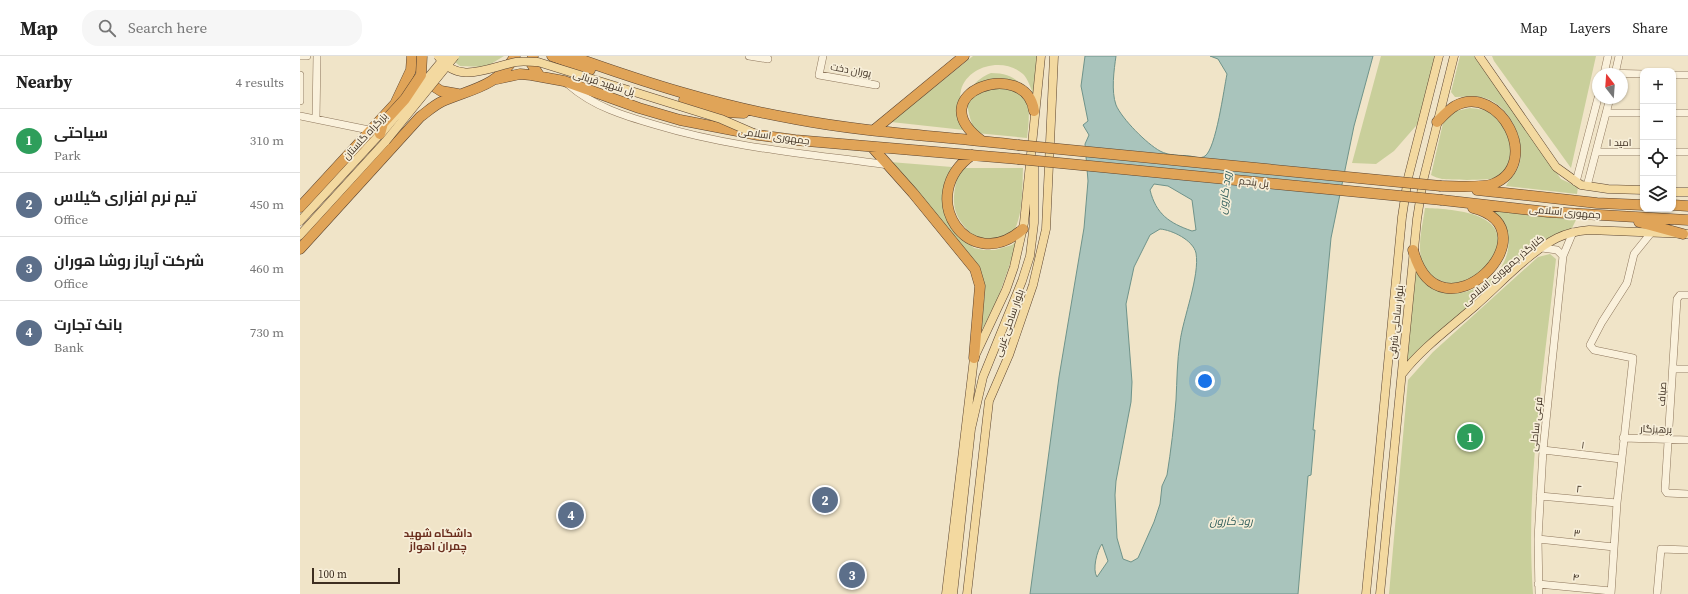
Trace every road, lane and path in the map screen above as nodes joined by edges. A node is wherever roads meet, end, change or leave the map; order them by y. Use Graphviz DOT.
graph roads {
  1 [pos="300,56"];
  2 [pos="307,56"];
  3 [pos="317,56"];
  4 [pos="415,56"];
  5 [pos="438,56"];
  6 [pos="446,56"];
  7 [pos="455,56"];
  8 [pos="515,56"];
  9 [pos="533,56"];
  10 [pos="552,56"];
  11 [pos="571,56"];
  12 [pos="749,56"];
  13 [pos="823,56"];
  14 [pos="964,56"];
  15 [pos="1041,56"];
  16 [pos="1054,56"];
  17 [pos="1059,56"];
  18 [pos="1439,56"];
  19 [pos="1454,56"];
  20 [pos="1479,56"];
  21 [pos="1608,56"];
  22 [pos="1619,56"];
  23 [pos="587,58"];
  24 [pos="768,59"];
  25 [pos="1053,68"];
  26 [pos="1605,68"];
  27 [pos="1616,68"];
  28 [pos="1628,74"];
  29 [pos="1640,74"];
  30 [pos="300,75"];
  31 [pos="538,75"];
  32 [pos="1012,75"];
  33 [pos="1676,75"];
  34 [pos="1688,75"];
  35 [pos="980,77"];
  36 [pos="300,79"];
  37 [pos="497,79"];
  38 [pos="564,81"];
  39 [pos="876,84"];
  40 [pos="463,93"];
  41 [pos="300,101"];
  42 [pos="1596,104"];
  43 [pos="1608,104"];
  44 [pos="1034,111"];
  45 [pos="1688,112"];
  46 [pos="764,113"];
  47 [pos="1606,113"];
  48 [pos="1640,113"];
  49 [pos="1676,113"];
  50 [pos="300,116"];
  51 [pos="316,119"];
  52 [pos="1437,122"];
  53 [pos="370,130"];
  54 [pos="874,130"];
  55 [pos="1032,132"];
  56 [pos="758,135"];
  57 [pos="383,138"];
  58 [pos="982,141"];
  59 [pos="1018,145"];
  60 [pos="872,147"];
  61 [pos="1596,152"];
  62 [pos="1640,152"];
  63 [pos="1676,152"];
  64 [pos="1688,152"];
  65 [pos="972,155"];
  66 [pos="1018,159"];
  67 [pos="888,165"];
  68 [pos="1576,182"];
  69 [pos="1441,186"];
  70 [pos="1587,186"];
  71 [pos="1640,190"];
  72 [pos="1676,192"];
  73 [pos="1688,192"];
  74 [pos="1442,200"];
  75 [pos="1640,205"];
  76 [pos="1676,205"];
  77 [pos="1688,206"];
  78 [pos="300,207"];
  79 [pos="1622,217"];
  80 [pos="1688,220"];
  81 [pos="300,221"];
  82 [pos="1023,229"];
  83 [pos="1573,232"];
  84 [pos="1651,233"];
  85 [pos="1686,234"];
  86 [pos="300,235"];
  87 [pos="1542,248"];
  88 [pos="300,249"];
  89 [pos="1413,250"];
  90 [pos="1563,256"];
  91 [pos="1688,296"];
  92 [pos="974,358"];
  93 [pos="1673,369"];
  94 [pos="1688,369"];
  95 [pos="1401,375"];
  96 [pos="1386,386"];
  97 [pos="1400,387"];
  98 [pos="1624,438"];
  99 [pos="1669,439"];
  100 [pos="1688,440"];
  101 [pos="1543,450"];
  102 [pos="1621,459"];
  103 [pos="1688,494"];
  104 [pos="1540,496"];
  105 [pos="1616,503"];
  106 [pos="1538,539"];
  107 [pos="1614,547"];
  108 [pos="1688,550"];
  109 [pos="1538,584"];
  110 [pos="1611,593"];
  111 [pos="946,594"];
  112 [pos="953,594"];
  113 [pos="967,594"];
  114 [pos="1366,594"];
  115 [pos="1380,594"];
  116 [pos="1539,594"];
  117 [pos="1657,594"];
  1 -- 2 [label="street"];
  3 -- 51 [label="street"];
  4 -- 40 [label="highway"];
  4 -- 53 [label="highway, بزرگراه گلستان"];
  4 -- 57 [label="highway, bridge"];
  5 -- 56 [label="main road, پل شهید قربانی, bridge"];
  6 -- 57 [label="main road, bridge"];
  7 -- 57 [label="main road, bridge"];
  8 -- 37 [label="highway"];
  9 -- 31 [label="highway"];
  10 -- 46 [label="highway, پل شهید قربانی"];
  11 -- 23 [label="highway, جمهوری اسلامی"];
  12 -- 24 [label="street"];
  13 -- 39 [label="street, پوران دخت"];
  14 -- 54 [label="highway"];
  15 -- 44 [label="main road, بلوار ساحلی غربی"];
  16 -- 25 [label="main road, بلوار ساحلی غربی"];
  17 -- 25 [label="street"];
  18 -- 96 [label="main road, بلوار ساحلی شرقی"];
  19 -- 52 [label="main road, بلوار ساحلی شرقی"];
  20 -- 68 [label="main road"];
  21 -- 26 [label="street"];
  22 -- 27 [label="street"];
  23 -- 46 [label="highway, جمهوری اسلامی"];
  25 -- 113 [label="main road, بلوار ساحلی غربی"];
  28 -- 29 [label="street"];
  30 -- 36 [label="street"];
  31 -- 37 [label="highway, جمهوری اسلامی"];
  31 -- 38 [label="highway, جمهوری اسلامی"];
  32 -- 44 [label="highway"];
  33 -- 34 [label="street"];
  35 -- 58 [label="highway"];
  36 -- 41 [label="street"];
  37 -- 40 [label="highway"];
  38 -- 56 [label="highway, جمهوری اسلامی"];
  38 -- 67 [label="street"];
  40 -- 88 [label="highway"];
  42 -- 68 [label="street"];
  43 -- 47 [label="street"];
  44 -- 55 [label="main road, بلوار ساحلی غربی"];
  45 -- 49 [label="street"];
  46 -- 54 [label="highway, جمهوری اسلامی"];
  47 -- 48 [label="street"];
  47 -- 61 [label="street"];
  50 -- 51 [label="street"];
  51 -- 53 [label="street"];
  52 -- 69 [label="highway"];
  52 -- 89 [label="main road, بلوار ساحلی شرقی"];
  53 -- 78 [label="highway, بزرگراه گلستان"];
  54 -- 58 [label="highway, جمهوری اسلامی"];
  55 -- 82 [label="main road, بلوار ساحلی غربی"];
  55 -- 112 [label="main road, بلوار ساحلی غربی"];
  56 -- 60 [label="highway, جمهوری اسلامی"];
  57 -- 81 [label="main road"];
  57 -- 86 [label="main road"];
  58 -- 59 [label="highway, جمهوری اسلامی"];
  59 -- 69 [label="highway, پل پنجم, bridge"];
  60 -- 65 [label="highway, جمهوری اسلامی"];
  60 -- 67 [label="highway"];
  61 -- 62 [label="street, امید ۱"];
  61 -- 70 [label="street"];
  63 -- 64 [label="street"];
  65 -- 66 [label="highway, جمهوری اسلامی"];
  65 -- 82 [label="highway"];
  66 -- 74 [label="highway, پل پنجم, bridge"];
  67 -- 92 [label="highway"];
  68 -- 70 [label="main road"];
  69 -- 75 [label="highway, جمهوری اسلامی"];
  70 -- 71 [label="main road"];
  72 -- 73 [label="main road"];
  74 -- 79 [label="highway, جمهوری اسلامی"];
  74 -- 89 [label="highway"];
  76 -- 77 [label="highway"];
  79 -- 80 [label="highway, جمهوری اسلامی"];
  79 -- 85 [label="highway"];
  82 -- 92 [label="main road, بلوار ساحلی غربی"];
  83 -- 84 [label="main road, کنارگذر جمهوری اسلامی"];
  83 -- 87 [label="main road, کنارگذر جمهوری اسلامی"];
  83 -- 90 [label="street, فرعی ساحلی"];
  84 -- 85 [label="main road, کنارگذر جمهوری اسلامی"];
  84 -- 98 [label="street"];
  87 -- 90 [label="street"];
  87 -- 95 [label="main road, کنارگذر جمهوری اسلامی"];
  89 -- 95 [label="main road, بلوار ساحلی شرقی"];
  90 -- 101 [label="street, فرعی ساحلی"];
  91 -- 93 [label="street, صیاف"];
  92 -- 111 [label="main road, بلوار ساحلی غربی"];
  93 -- 94 [label="street"];
  93 -- 99 [label="street, صیاف"];
  95 -- 97 [label="main road, بلوار ساحلی شرقی"];
  96 -- 97 [label="main road"];
  96 -- 114 [label="main road, بلوار ساحلی شرقی"];
  97 -- 115 [label="main road, بلوار ساحلی شرقی"];
  98 -- 99 [label="street, پرهیزگار"];
  98 -- 102 [label="street"];
  99 -- 100 [label="street, پرهیزگار"];
  99 -- 103 [label="street, صیاف"];
  101 -- 102 [label="street, ۱"];
  101 -- 104 [label="street, فرعی ساحلی"];
  102 -- 105 [label="street"];
  104 -- 105 [label="street, ۲"];
  104 -- 106 [label="street, فرعی ساحلی"];
  105 -- 107 [label="street"];
  106 -- 107 [label="street, ۳"];
  106 -- 109 [label="street, فرعی ساحلی"];
  107 -- 110 [label="street"];
  108 -- 117 [label="street"];
  109 -- 110 [label="street, ۴"];
  109 -- 116 [label="street, فرعی ساحلی"];
}
